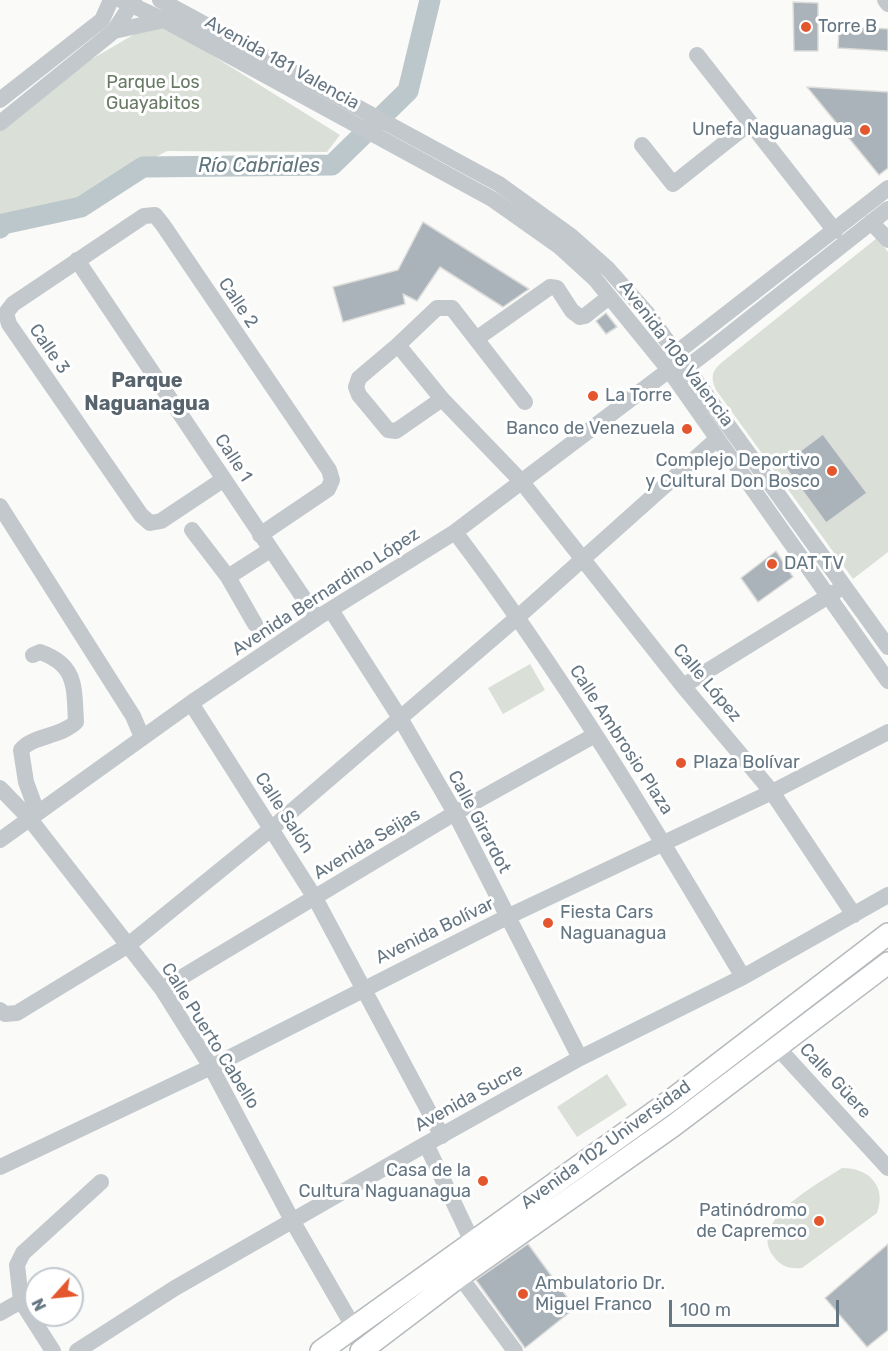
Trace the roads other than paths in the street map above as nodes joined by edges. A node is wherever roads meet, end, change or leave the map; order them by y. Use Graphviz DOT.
graph roads {
  1 [pos="111,0"];
  2 [pos="160,0"];
  3 [pos="885,0"];
  4 [pos="129,2"];
  5 [pos="888,4"];
  6 [pos="164,20"];
  7 [pos="114,31"];
  8 [pos="697,55"];
  9 [pos="0,100"];
  10 [pos="366,112"];
  11 [pos="0,123"];
  12 [pos="750,123"];
  13 [pos="360,129"];
  14 [pos="404,142"];
  15 [pos="642,145"];
  16 [pos="888,188"];
  17 [pos="888,209"];
  18 [pos="871,222"];
  19 [pos="835,231"];
  20 [pos="888,240"];
  21 [pos="77,260"];
  22 [pos="609,297"];
  23 [pos="476,339"];
  24 [pos="398,345"];
  25 [pos="711,349"];
  26 [pos="676,353"];
  27 [pos="686,368"];
  28 [pos="669,370"];
  29 [pos="706,392"];
  30 [pos="442,399"];
  31 [pos="525,402"];
  32 [pos="717,439"];
  33 [pos="224,479"];
  34 [pos="521,481"];
  35 [pos="0,506"];
  36 [pos="192,530"];
  37 [pos="455,532"];
  38 [pos="260,535"];
  39 [pos="270,550"];
  40 [pos="581,559"];
  41 [pos="228,578"];
  42 [pos="845,586"];
  43 [pos="828,597"];
  44 [pos="324,614"];
  45 [pos="519,616"];
  46 [pos="255,624"];
  47 [pos="888,647"];
  48 [pos="33,655"];
  49 [pos="888,681"];
  50 [pos="683,686"];
  51 [pos="191,703"];
  52 [pos="400,718"];
  53 [pos="888,732"];
  54 [pos="595,735"];
  55 [pos="142,737"];
  56 [pos="0,788"];
  57 [pos="772,792"];
  58 [pos="455,813"];
  59 [pos="33,815"];
  60 [pos="271,829"];
  61 [pos="0,840"];
  62 [pos="663,841"];
  63 [pos="888,895"];
  64 [pos="315,898"];
  65 [pos="854,915"];
  66 [pos="507,917"];
  67 [pos="888,934"];
  68 [pos="127,946"];
  69 [pos="887,967"];
  70 [pos="743,977"];
  71 [pos="362,988"];
  72 [pos="162,989"];
  73 [pos="0,1010"];
  74 [pos="777,1047"];
  75 [pos="580,1059"];
  76 [pos="211,1067"];
  77 [pos="442,1136"];
  78 [pos="426,1144"];
  79 [pos="0,1167"];
  80 [pos="888,1168"];
  81 [pos="101,1182"];
  82 [pos="292,1222"];
  83 [pos="477,1251"];
  84 [pos="454,1268"];
  85 [pos="21,1301"];
  86 [pos="0,1313"];
  87 [pos="354,1328"];
  88 [pos="45,1349"];
  89 [pos="77,1351"];
  90 [pos="321,1351"];
  91 [pos="361,1351"];
  92 [pos="516,1351"];
  1 -- 9 [label="street"];
  2 -- 10 [label="street, Avenida 181 Valencia"];
  3 -- 5 [label="street"];
  4 -- 6 [label="street, Avenida 181 Valencia"];
  4 -- 7 [label="street"];
  6 -- 7 [label="street"];
  6 -- 13 [label="street, Avenida 181 Valencia"];
  7 -- 11 [label="street"];
  8 -- 12 [label="street"];
  10 -- 14 [label="street, Avenida 108 Valencia"];
  12 -- 15 [label="street"];
  12 -- 19 [label="street"];
  13 -- 14 [label="street, Avenida 108 Valencia"];
  14 -- 22 [label="street, Avenida 108 Valencia"];
  14 -- 26 [label="street, Avenida 108 Valencia"];
  16 -- 19 [label="street"];
  17 -- 18 [label="street"];
  18 -- 20 [label="street"];
  18 -- 25 [label="street"];
  19 -- 26 [label="street"];
  21 -- 33 [label="street, Calle 1"];
  21 -- 33 [label="street, Calle 3"];
  21 -- 38 [label="street, Calle 2"];
  22 -- 23 [label="street"];
  22 -- 28 [label="street, Avenida 108 Valencia"];
  23 -- 24 [label="street"];
  23 -- 31 [label="street"];
  24 -- 30 [label="street, Calle López"];
  24 -- 30 [label="street"];
  25 -- 27 [label="street"];
  25 -- 29 [label="street"];
  26 -- 27 [label="street, Avenida 108 Valencia"];
  26 -- 28 [label="street"];
  27 -- 28 [label="street"];
  27 -- 29 [label="street, Avenida 108 Valencia"];
  28 -- 32 [label="street, Avenida 108 Valencia"];
  28 -- 34 [label="street, Avenida Bernardino López"];
  29 -- 42 [label="street, Avenida 108 Valencia"];
  30 -- 34 [label="street, Calle López"];
  32 -- 40 [label="street"];
  32 -- 43 [label="street, Avenida 108 Valencia"];
  33 -- 38 [label="street, Calle 1"];
  34 -- 37 [label="street, Avenida Bernardino López"];
  34 -- 40 [label="street, Calle López"];
  35 -- 55 [label="street"];
  36 -- 41 [label="street"];
  37 -- 44 [label="street, Avenida Bernardino López"];
  37 -- 45 [label="street, Calle Ambrosio Plaza"];
  38 -- 39 [label="street, Calle 1"];
  39 -- 41 [label="street"];
  39 -- 44 [label="street, Calle 1"];
  40 -- 45 [label="street"];
  40 -- 50 [label="street, Calle López"];
  41 -- 46 [label="street"];
  42 -- 43 [label="street"];
  42 -- 47 [label="street, Avenida 108 Valencia"];
  43 -- 49 [label="street, Avenida 108 Valencia"];
  43 -- 50 [label="street"];
  44 -- 51 [label="street, Avenida Bernardino López"];
  44 -- 52 [label="street, Calle Girardot"];
  45 -- 52 [label="street"];
  45 -- 54 [label="street, Calle Ambrosio Plaza"];
  48 -- 59 [label="street"];
  50 -- 57 [label="street, Calle López"];
  51 -- 55 [label="street, Avenida Bernardino López"];
  51 -- 60 [label="street, Calle Salón"];
  52 -- 58 [label="street, Calle Girardot"];
  52 -- 60 [label="street"];
  53 -- 57 [label="street, Avenida Bolívar"];
  54 -- 58 [label="street, Avenida Seijas"];
  54 -- 62 [label="street, Calle Ambrosio Plaza"];
  55 -- 59 [label="street, Avenida Bernardino López"];
  56 -- 59 [label="street, Calle Puerto Cabello"];
  57 -- 62 [label="street, Avenida Bolívar"];
  57 -- 65 [label="street, Calle López"];
  58 -- 64 [label="street, Avenida Seijas"];
  58 -- 66 [label="street, Calle Girardot"];
  59 -- 61 [label="street, Avenida Bernardino López"];
  59 -- 68 [label="street, Calle Puerto Cabello"];
  60 -- 64 [label="street, Calle Salón"];
  60 -- 68 [label="street"];
  62 -- 66 [label="street, Avenida Bolívar"];
  62 -- 70 [label="street, Calle Ambrosio Plaza"];
  63 -- 65 [label="street, Avenida Sucre"];
  64 -- 71 [label="street, Calle Salón"];
  64 -- 72 [label="street, Avenida Seijas"];
  65 -- 70 [label="street, Avenida Sucre"];
  66 -- 71 [label="street, Avenida Bolívar"];
  66 -- 75 [label="street, Calle Girardot"];
  67 -- 83 [label="main road, Avenida 102 Universidad"];
  68 -- 72 [label="street, Calle Puerto Cabello"];
  68 -- 73 [label="street"];
  69 -- 74 [label="main road, Avenida 102 Universidad"];
  70 -- 75 [label="street, Avenida Sucre"];
  71 -- 76 [label="street, Avenida Bolívar"];
  71 -- 77 [label="street, Calle Salón"];
  72 -- 76 [label="street, Calle Puerto Cabello"];
  74 -- 80 [label="street, Calle Güere"];
  74 -- 83 [label="main road, Avenida 102 Universidad"];
  75 -- 77 [label="street, Avenida Sucre"];
  76 -- 79 [label="street, Avenida Bolívar"];
  76 -- 82 [label="street, Calle Puerto Cabello"];
  77 -- 78 [label="street, Avenida Sucre"];
  78 -- 82 [label="street, Avenida Sucre"];
  78 -- 83 [label="street"];
  81 -- 85 [label="street"];
  82 -- 87 [label="street, Calle Puerto Cabello"];
  82 -- 89 [label="street, Avenida Sucre"];
  83 -- 84 [label="main road, Avenida 102 Universidad"];
  84 -- 87 [label="main road, Avenida 102 Universidad"];
  84 -- 91 [label="main road, Avenida 102 Universidad"];
  84 -- 92 [label="street"];
  85 -- 86 [label="street"];
  85 -- 88 [label="street"];
  87 -- 90 [label="main road, Avenida 102 Universidad"];
}
